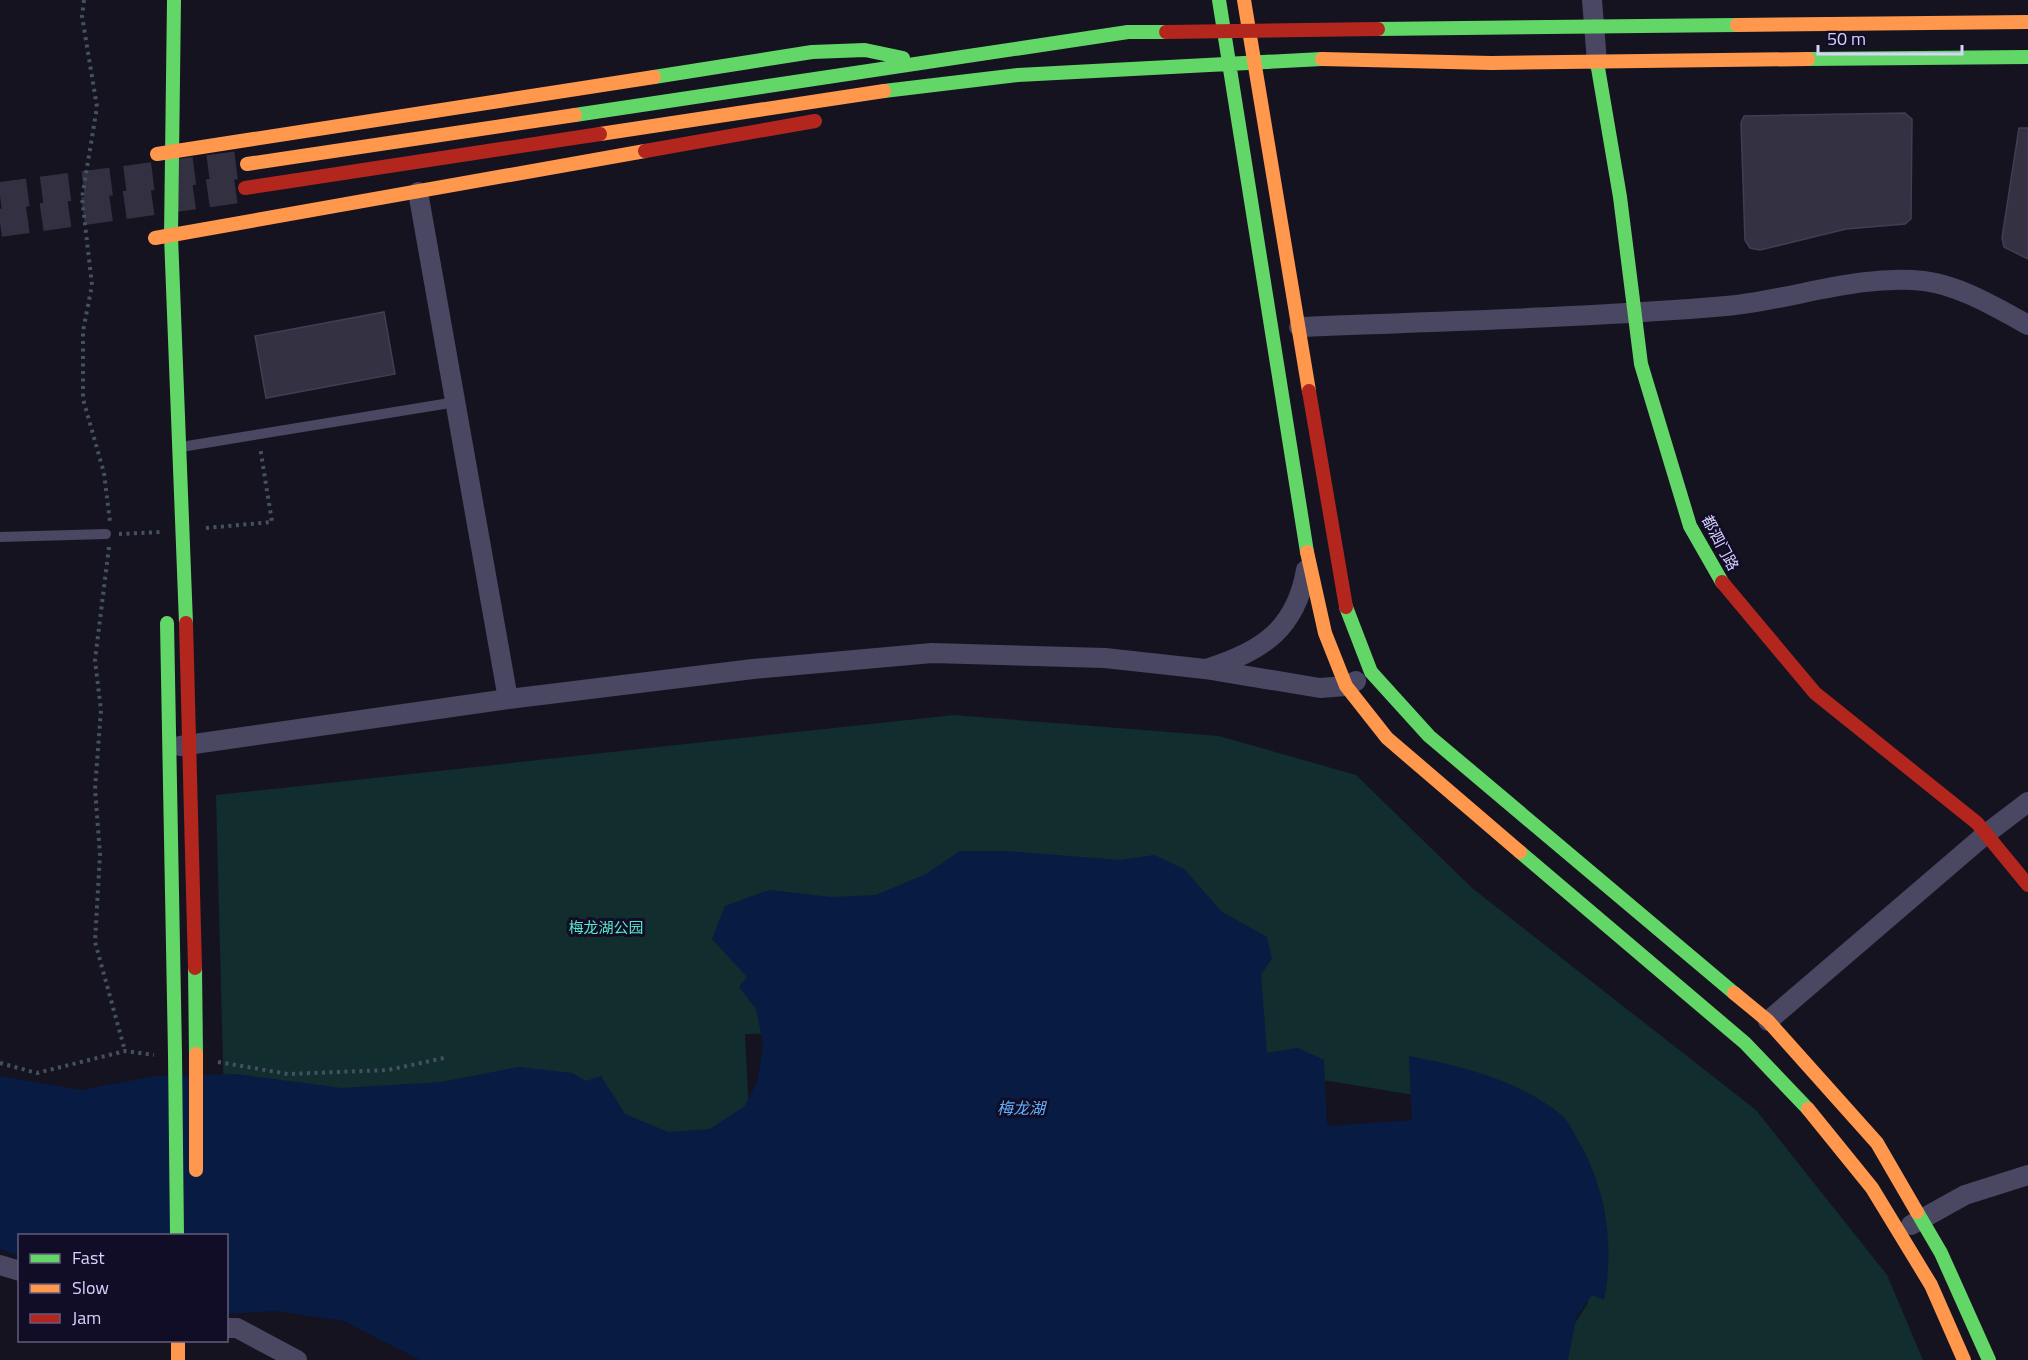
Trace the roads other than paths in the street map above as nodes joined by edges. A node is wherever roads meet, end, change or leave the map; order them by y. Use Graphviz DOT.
graph roads {
  1 [pos="160,0"];
  2 [pos="174,0"];
  3 [pos="1219,0"];
  4 [pos="1244,0"];
  5 [pos="1592,0"];
  6 [pos="2028,22"];
  7 [pos="1594,28"];
  8 [pos="1249,31"];
  9 [pos="1224,32"];
  10 [pos="159,48"];
  11 [pos="2028,57"];
  12 [pos="1254,61"];
  13 [pos="922,62"];
  14 [pos="1597,62"];
  15 [pos="1228,63"];
  16 [pos="963,81"];
  17 [pos="897,104"];
  18 [pos="832,118"];
  19 [pos="173,152"];
  20 [pos="157,154"];
  21 [pos="247,164"];
  22 [pos="245,188"];
  23 [pos="418,192"];
  24 [pos="171,236"];
  25 [pos="156,238"];
  26 [pos="1635,314"];
  27 [pos="2028,325"];
  28 [pos="1299,327"];
  29 [pos="456,402"];
  30 [pos="178,447"];
  31 [pos="106,534"];
  32 [pos="0,537"];
  33 [pos="1308,556"];
  34 [pos="166,605"];
  35 [pos="1205,669"];
  36 [pos="1371,672"];
  37 [pos="1346,686"];
  38 [pos="508,699"];
  39 [pos="191,745"];
  40 [pos="170,747"];
  41 [pos="2028,802"];
  42 [pos="1986,834"];
  43 [pos="2028,885"];
  44 [pos="1768,1021"];
  45 [pos="2028,1175"];
  46 [pos="196,1179"];
  47 [pos="1918,1219"];
  48 [pos="177,1234"];
  49 [pos="1900,1235"];
  50 [pos="0,1265"];
  51 [pos="18,1270"];
  52 [pos="228,1328"];
  53 [pos="178,1342"];
  54 [pos="178,1360"];
  55 [pos="297,1360"];
  56 [pos="1964,1360"];
  57 [pos="1989,1360"];
  1 -- 10 [label="main road"];
  2 -- 19 [label="main road"];
  3 -- 9 [label="main road"];
  4 -- 8 [label="main road"];
  5 -- 7 [label="street"];
  6 -- 7 [label="main road"];
  7 -- 8 [label="main road"];
  7 -- 14 [label="street"];
  8 -- 9 [label="main road"];
  8 -- 12 [label="main road"];
  9 -- 13 [label="main road"];
  9 -- 15 [label="main road"];
  11 -- 14 [label="main road"];
  12 -- 14 [label="main road"];
  12 -- 15 [label="main road"];
  12 -- 28 [label="main road"];
  13 -- 19 [label="main road"];
  13 -- 21 [label="main road"];
  14 -- 26 [label="main road, 都泗门路"];
  15 -- 16 [label="main road"];
  15 -- 33 [label="main road"];
  16 -- 17 [label="main road"];
  16 -- 22 [label="main road"];
  18 -- 23 [label="main road"];
  19 -- 20 [label="main road"];
  19 -- 24 [label="main road"];
  23 -- 24 [label="main road"];
  23 -- 29 [label="street"];
  24 -- 25 [label="main road"];
  24 -- 30 [label="main road"];
  26 -- 27 [label="street"];
  26 -- 28 [label="street"];
  26 -- 42 [label="main road, 都泗门路"];
  28 -- 36 [label="main road"];
  29 -- 30 [label="lane"];
  29 -- 38 [label="street"];
  30 -- 39 [label="main road"];
  31 -- 32 [label="lane"];
  33 -- 35 [label="street"];
  33 -- 37 [label="main road"];
  34 -- 40 [label="main road"];
  35 -- 37 [label="street"];
  35 -- 38 [label="street"];
  36 -- 37 [label="street"];
  36 -- 44 [label="main road"];
  37 -- 49 [label="main road"];
  38 -- 39 [label="street"];
  39 -- 40 [label="street"];
  39 -- 46 [label="main road, bridge"];
  40 -- 48 [label="main road, bridge"];
  41 -- 42 [label="street"];
  42 -- 43 [label="main road, 都泗门路"];
  42 -- 44 [label="street"];
  44 -- 47 [label="main road"];
  45 -- 47 [label="street"];
  47 -- 49 [label="street"];
  47 -- 57 [label="main road"];
  49 -- 56 [label="main road"];
  50 -- 51 [label="street"];
  52 -- 55 [label="street"];
  53 -- 54 [label="main road"];
}
